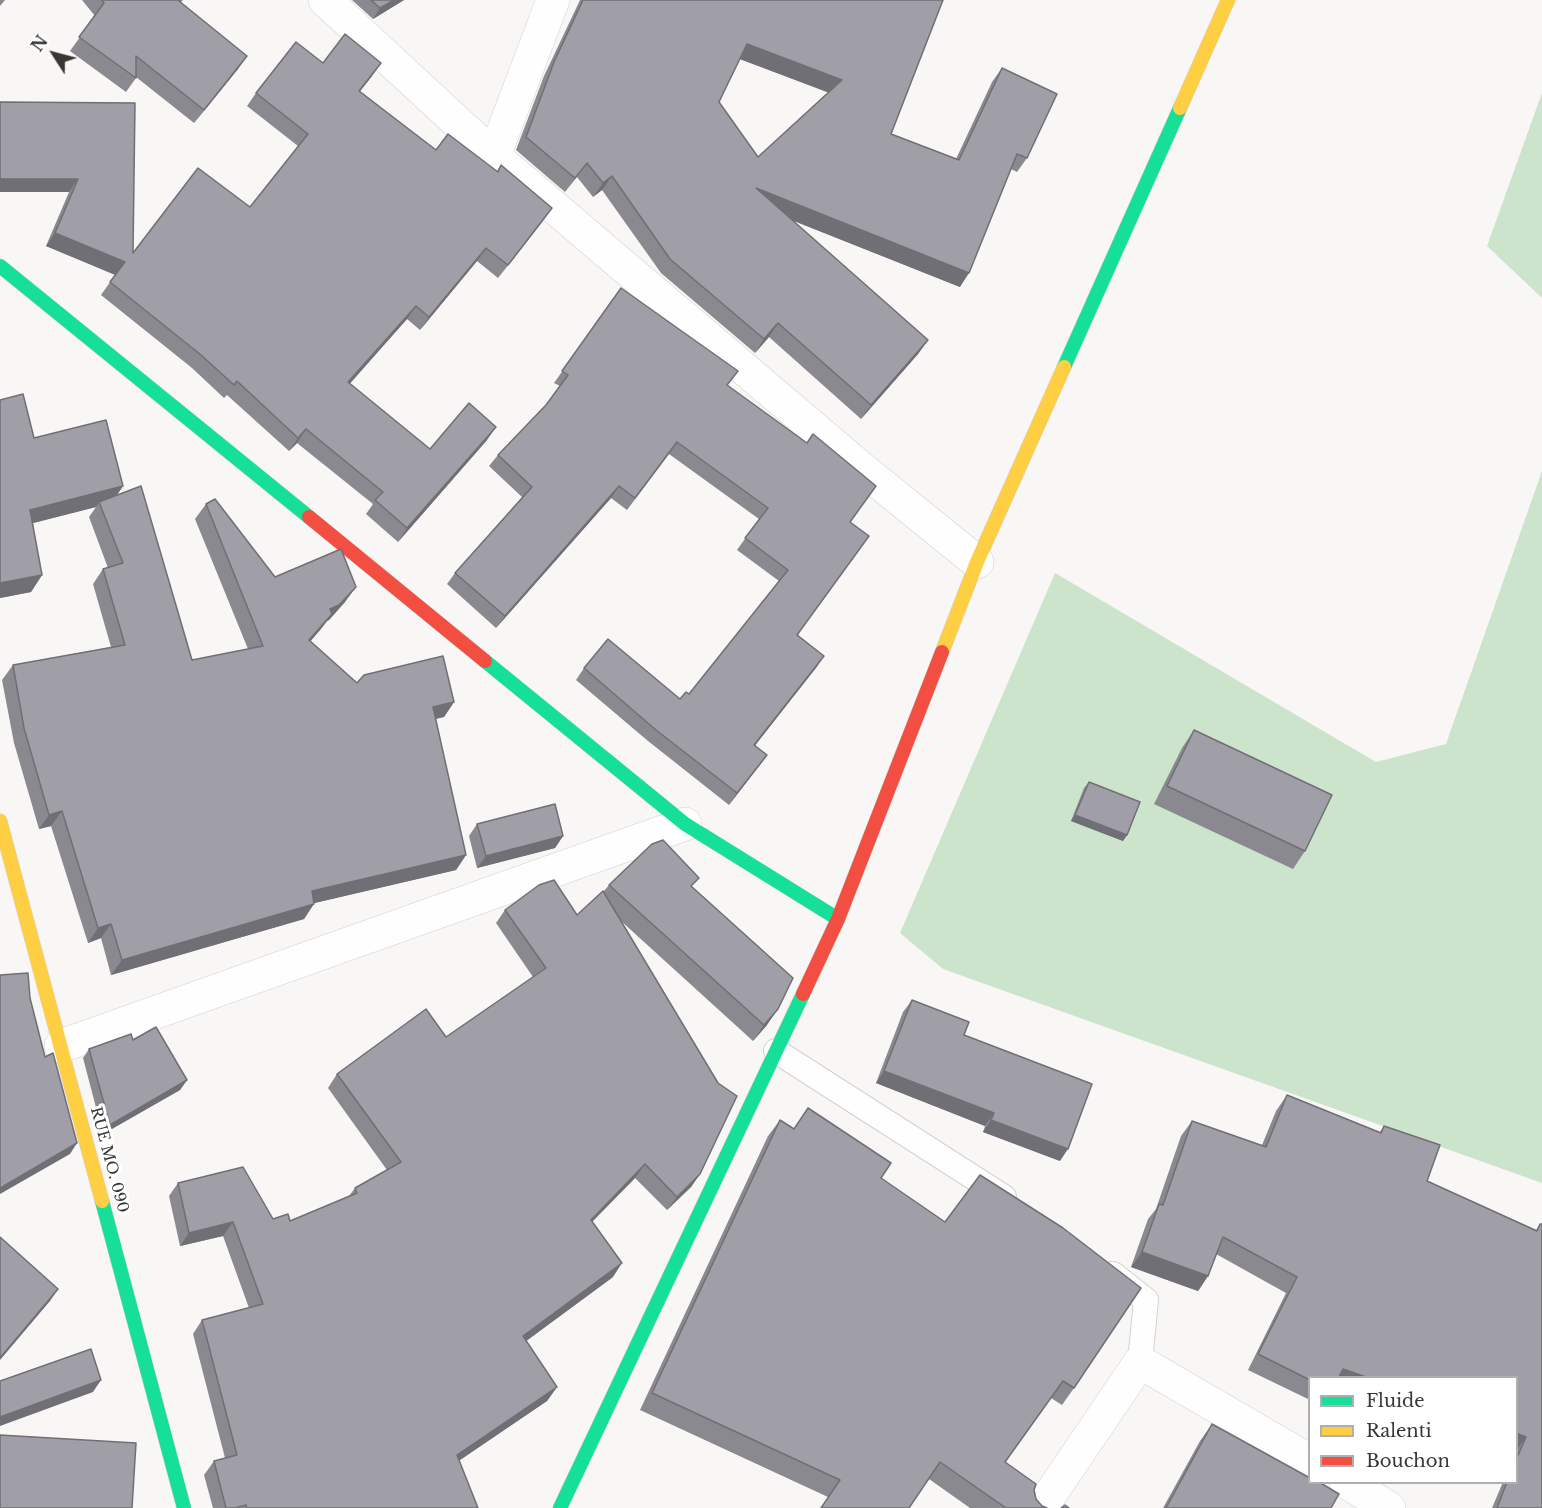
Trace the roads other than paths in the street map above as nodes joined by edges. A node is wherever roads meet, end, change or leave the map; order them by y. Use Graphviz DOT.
graph roads {
  1 [pos="325,0"];
  2 [pos="553,0"];
  3 [pos="1228,0"];
  4 [pos="494,156"];
  5 [pos="0,266"];
  6 [pos="978,562"];
  7 [pos="0,821"];
  8 [pos="685,824"];
  9 [pos="838,919"];
  10 [pos="61,1046"];
  11 [pos="776,1051"];
  12 [pos="1020,1208"];
  13 [pos="1094,1260"];
  14 [pos="1140,1362"];
  15 [pos="1308,1460"];
  16 [pos="1349,1484"];
  17 [pos="184,1508"];
  18 [pos="560,1508"];
  19 [pos="1041,1508"];
  20 [pos="1389,1508"];
  1 -- 4 [label="street"];
  2 -- 4 [label="street"];
  3 -- 6 [label="street"];
  4 -- 6 [label="street"];
  5 -- 8 [label="street"];
  6 -- 9 [label="street"];
  7 -- 10 [label="street, RUE MO. 090"];
  8 -- 9 [label="street"];
  8 -- 10 [label="street"];
  9 -- 11 [label="street"];
  10 -- 17 [label="street, RUE MO. 090"];
  11 -- 12 [label="lane"];
  11 -- 18 [label="street"];
  13 -- 14 [label="lane"];
  14 -- 15 [label="street"];
  14 -- 19 [label="street"];
  16 -- 20 [label="street"];
}
